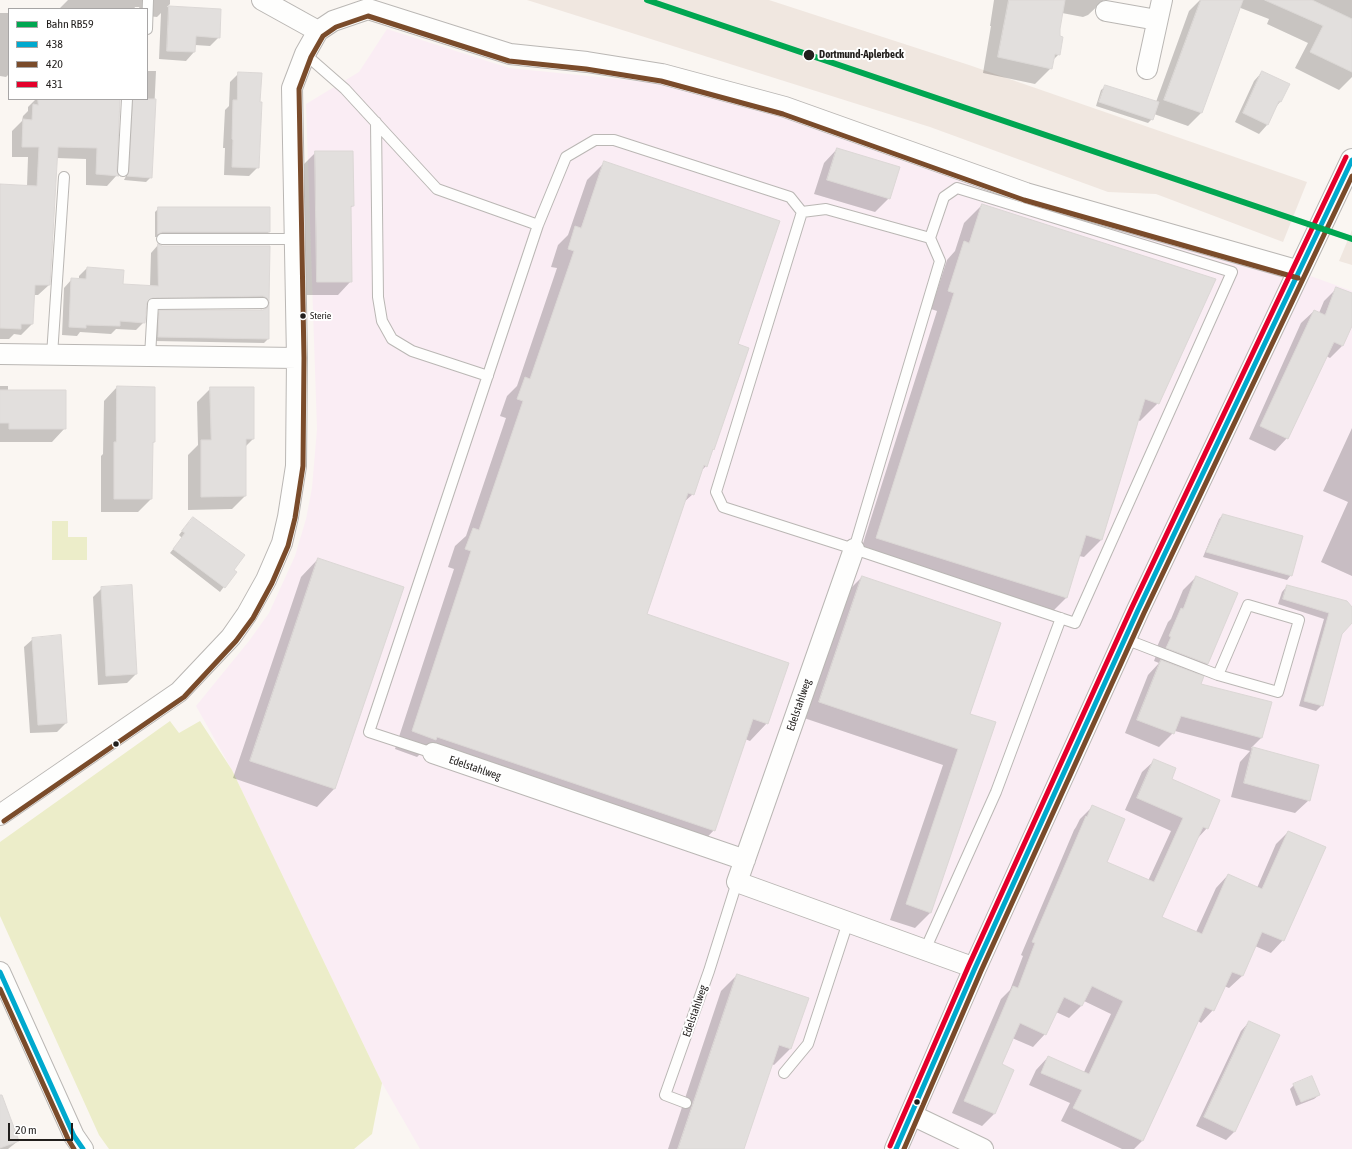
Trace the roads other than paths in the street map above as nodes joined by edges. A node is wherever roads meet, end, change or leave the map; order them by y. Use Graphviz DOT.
graph roads {
  1 [pos="262,0"];
  2 [pos="1162,0"];
  3 [pos="1106,10"];
  4 [pos="1157,20"];
  5 [pos="318,31"];
  6 [pos="305,54"];
  7 [pos="1147,69"];
  8 [pos="127,100"];
  9 [pos="376,122"];
  10 [pos="1352,160"];
  11 [pos="123,171"];
  12 [pos="64,177"];
  13 [pos="802,212"];
  14 [pos="538,225"];
  15 [pos="930,238"];
  16 [pos="162,239"];
  17 [pos="296,239"];
  18 [pos="1300,271"];
  19 [pos="263,303"];
  20 [pos="0,354"];
  21 [pos="52,355"];
  22 [pos="150,356"];
  23 [pos="297,358"];
  24 [pos="488,376"];
  25 [pos="854,549"];
  26 [pos="1061,618"];
  27 [pos="1125,638"];
  28 [pos="1218,675"];
  29 [pos="433,754"];
  30 [pos="0,815"];
  31 [pos="745,860"];
  32 [pos="737,882"];
  33 [pos="848,922"];
  34 [pos="925,950"];
  35 [pos="975,968"];
  36 [pos="0,972"];
  37 [pos="784,1073"];
  38 [pos="686,1103"];
  39 [pos="912,1115"];
  40 [pos="77,1145"];
  41 [pos="896,1149"];
  42 [pos="983,1149"];
  1 -- 5 [label="street"];
  2 -- 4 [label="street"];
  3 -- 4 [label="street"];
  4 -- 7 [label="street"];
  5 -- 6 [label="street"];
  5 -- 18 [label="street"];
  6 -- 9 [label="lane"];
  6 -- 17 [label="street"];
  8 -- 11 [label="lane"];
  9 -- 14 [label="lane"];
  9 -- 24 [label="lane"];
  10 -- 18 [label="main road"];
  12 -- 21 [label="lane"];
  13 -- 14 [label="lane"];
  13 -- 15 [label="lane"];
  13 -- 25 [label="lane"];
  14 -- 24 [label="lane"];
  15 -- 25 [label="lane"];
  15 -- 26 [label="lane"];
  16 -- 17 [label="lane"];
  17 -- 23 [label="street"];
  18 -- 27 [label="main road"];
  19 -- 22 [label="lane"];
  20 -- 21 [label="street"];
  21 -- 22 [label="street"];
  22 -- 23 [label="street"];
  23 -- 30 [label="street"];
  24 -- 29 [label="lane"];
  25 -- 26 [label="lane"];
  25 -- 31 [label="street, Edelstahlweg"];
  26 -- 34 [label="lane"];
  27 -- 28 [label="lane"];
  27 -- 35 [label="main road"];
  28 -- 28 [label="lane"];
  29 -- 31 [label="street, Edelstahlweg"];
  31 -- 32 [label="street, Edelstahlweg"];
  32 -- 33 [label="street"];
  32 -- 38 [label="lane, Edelstahlweg"];
  33 -- 34 [label="street"];
  33 -- 37 [label="lane"];
  34 -- 35 [label="street"];
  35 -- 39 [label="main road"];
  36 -- 40 [label="street"];
  39 -- 41 [label="main road"];
  39 -- 42 [label="street"];
}
